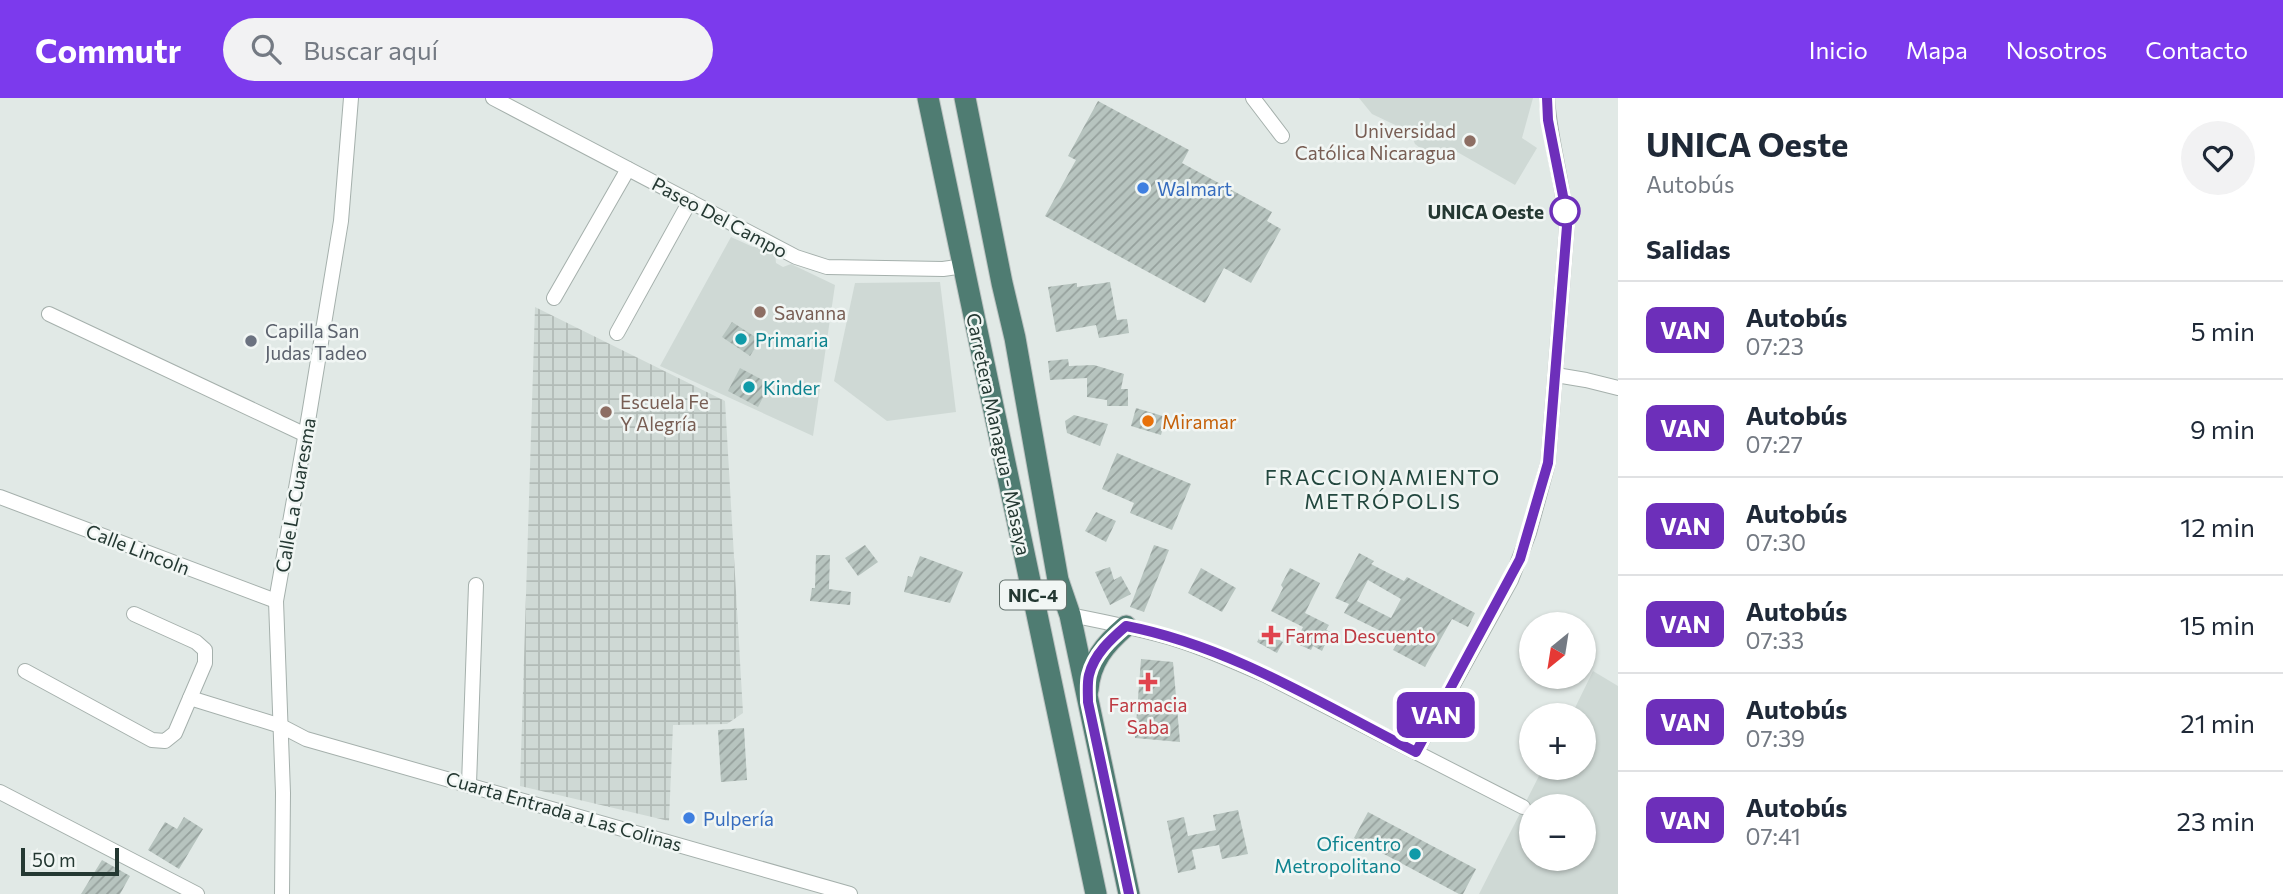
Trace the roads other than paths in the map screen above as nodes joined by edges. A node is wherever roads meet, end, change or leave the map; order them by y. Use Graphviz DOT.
graph roads {
  1 [pos="351,98"];
  2 [pos="493,98"];
  3 [pos="928,98"];
  4 [pos="965,98"];
  5 [pos="1253,98"];
  6 [pos="1547,98"];
  7 [pos="1282,136"];
  8 [pos="628,169"];
  9 [pos="690,201"];
  10 [pos="964,266"];
  11 [pos="1002,283"];
  12 [pos="971,295"];
  13 [pos="554,298"];
  14 [pos="49,314"];
  15 [pos="617,333"];
  16 [pos="1015,338"];
  17 [pos="979,341"];
  18 [pos="1556,375"];
  19 [pos="1618,388"];
  20 [pos="306,435"];
  21 [pos="0,496"];
  22 [pos="1018,526"];
  23 [pos="477,585"];
  24 [pos="276,601"];
  25 [pos="134,614"];
  26 [pos="1070,615"];
  27 [pos="1126,626"];
  28 [pos="25,671"];
  29 [pos="190,698"];
  30 [pos="1088,702"];
  31 [pos="281,726"];
  32 [pos="1062,731"];
  33 [pos="1416,752"];
  34 [pos="469,784"];
  35 [pos="0,792"];
  36 [pos="1519,805"];
  37 [pos="197,894"];
  38 [pos="282,894"];
  39 [pos="850,894"];
  40 [pos="1096,894"];
  41 [pos="1129,894"];
  1 -- 20 [label="street, Calle La Cuaresma"];
  2 -- 8 [label="street, Paseo Del Campo"];
  3 -- 10 [label="highway, Carretera Managua - Masaya / NIC-4"];
  4 -- 11 [label="highway, Carretera Managua - Masaya / NIC-4"];
  5 -- 7 [label="street"];
  6 -- 18 [label="street"];
  8 -- 9 [label="street, Paseo Del Campo"];
  8 -- 13 [label="street"];
  9 -- 10 [label="street, Paseo Del Campo"];
  9 -- 15 [label="street"];
  10 -- 12 [label="highway, Carretera Managua - Masaya / NIC-4"];
  11 -- 12 [label="highway"];
  11 -- 16 [label="highway, Carretera Managua - Masaya / NIC-4"];
  12 -- 17 [label="highway, Carretera Managua - Masaya / NIC-4"];
  14 -- 20 [label="street"];
  16 -- 17 [label="highway"];
  16 -- 26 [label="highway, Carretera Managua - Masaya / NIC-4"];
  17 -- 22 [label="highway, Carretera Managua - Masaya / NIC-4"];
  18 -- 19 [label="street"];
  18 -- 33 [label="street"];
  20 -- 24 [label="street, Calle La Cuaresma"];
  21 -- 24 [label="street, Calle Lincoln"];
  22 -- 26 [label="highway"];
  22 -- 32 [label="highway, Carretera Managua - Masaya / NIC-4"];
  23 -- 34 [label="street"];
  24 -- 31 [label="street, Calle La Cuaresma"];
  25 -- 29 [label="street"];
  26 -- 27 [label="street"];
  26 -- 30 [label="highway, Carretera Managua - Masaya / NIC-4"];
  26 -- 32 [label="highway"];
  27 -- 30 [label="highway"];
  27 -- 33 [label="street"];
  28 -- 29 [label="street"];
  29 -- 31 [label="street, Cuarta Entrada a Las Colinas"];
  30 -- 41 [label="highway, Carretera Managua - Masaya / NIC-4"];
  31 -- 34 [label="street, Cuarta Entrada a Las Colinas"];
  31 -- 38 [label="street, Calle La Cuaresma"];
  32 -- 40 [label="highway, Carretera Managua - Masaya / NIC-4"];
  33 -- 36 [label="street"];
  34 -- 39 [label="street, Cuarta Entrada a Las Colinas"];
  35 -- 37 [label="street"];
}
